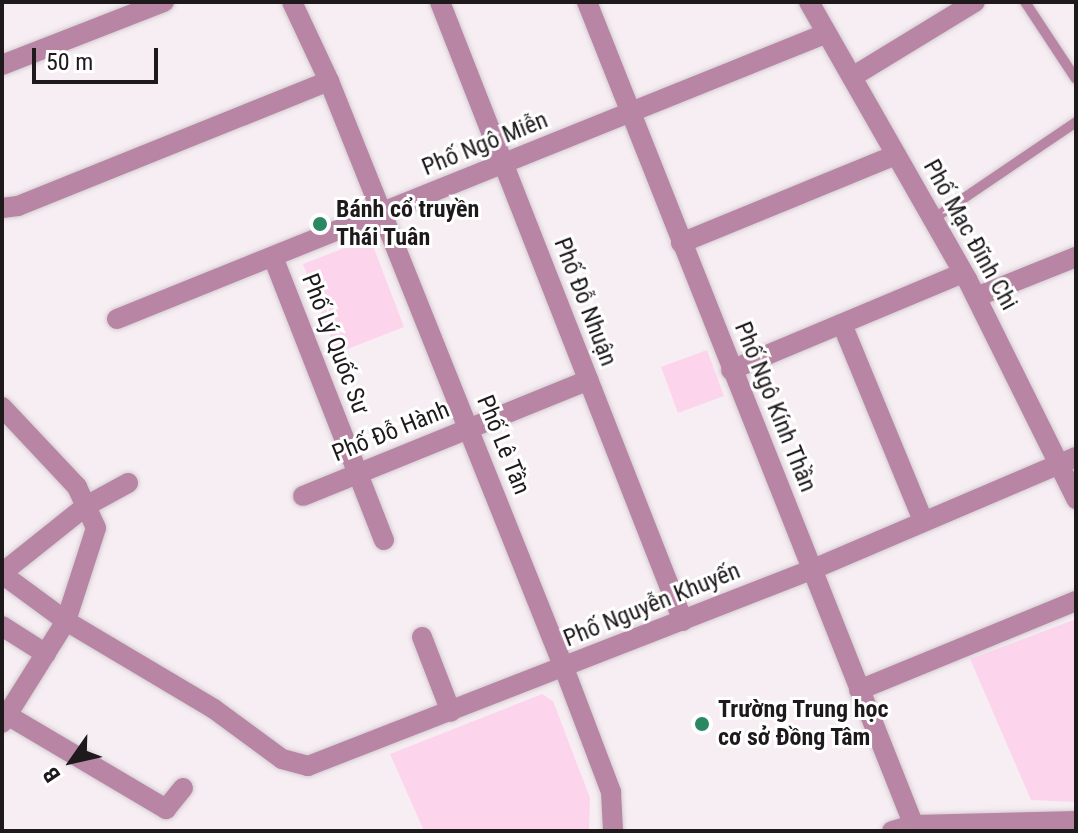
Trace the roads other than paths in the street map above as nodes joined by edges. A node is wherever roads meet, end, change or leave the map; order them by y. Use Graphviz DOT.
graph roads {
  1 [pos="164,2"];
  2 [pos="292,2"];
  3 [pos="440,2"];
  4 [pos="587,2"];
  5 [pos="809,2"];
  6 [pos="975,2"];
  7 [pos="1025,2"];
  8 [pos="827,33"];
  9 [pos="2,65"];
  10 [pos="852,77"];
  11 [pos="1076,79"];
  12 [pos="329,81"];
  13 [pos="629,114"];
  14 [pos="1076,122"];
  15 [pos="896,155"];
  16 [pos="503,164"];
  17 [pos="2,208"];
  18 [pos="383,213"];
  19 [pos="933,219"];
  20 [pos="681,243"];
  21 [pos="273,257"];
  22 [pos="1076,257"];
  23 [pos="963,273"];
  24 [pos="976,297"];
  25 [pos="117,319"];
  26 [pos="842,324"];
  27 [pos="731,370"];
  28 [pos="588,380"];
  29 [pos="2,407"];
  30 [pos="469,429"];
  31 [pos="1068,459"];
  32 [pos="358,473"];
  33 [pos="128,483"];
  34 [pos="303,496"];
  35 [pos="1076,499"];
  36 [pos="86,506"];
  37 [pos="923,521"];
  38 [pos="384,540"];
  39 [pos="811,570"];
  40 [pos="2,574"];
  41 [pos="1076,601"];
  42 [pos="66,621"];
  43 [pos="683,621"];
  44 [pos="2,626"];
  45 [pos="422,637"];
  46 [pos="46,654"];
  47 [pos="564,668"];
  48 [pos="859,690"];
  49 [pos="451,712"];
  50 [pos="5,719"];
  51 [pos="183,788"];
  52 [pos="1076,821"];
  53 [pos="915,828"];
  54 [pos="613,831"];
  55 [pos="892,831"];
  1 -- 9 [label="street"];
  2 -- 12 [label="street, Phố Lê Tần"];
  3 -- 16 [label="street, Phố Đỗ Nhuận"];
  4 -- 13 [label="street, Phố Ngô Kính Thần"];
  5 -- 8 [label="street, Phố Mạc Đĩnh Chi"];
  6 -- 10 [label="street"];
  7 -- 11 [label="lane"];
  8 -- 10 [label="street, Phố Mạc Đĩnh Chi"];
  8 -- 13 [label="street, Phố Ngô Miễn"];
  10 -- 15 [label="street, Phố Mạc Đĩnh Chi"];
  12 -- 17 [label="street"];
  12 -- 18 [label="street, Phố Lê Tần"];
  13 -- 16 [label="street, Phố Ngô Miễn"];
  13 -- 20 [label="street, Phố Ngô Kính Thần"];
  14 -- 19 [label="lane"];
  15 -- 19 [label="street, Phố Mạc Đĩnh Chi"];
  15 -- 20 [label="street"];
  16 -- 18 [label="street, Phố Ngô Miễn"];
  16 -- 28 [label="street, Phố Đỗ Nhuận"];
  18 -- 21 [label="street, Phố Ngô Miễn"];
  18 -- 30 [label="street, Phố Lê Tần"];
  19 -- 23 [label="street, Phố Mạc Đĩnh Chi"];
  20 -- 27 [label="street, Phố Ngô Kính Thần"];
  21 -- 25 [label="street, Phố Ngô Miễn"];
  21 -- 32 [label="street, Phố Lý Quốc Sư"];
  22 -- 24 [label="street"];
  23 -- 24 [label="street, Phố Mạc Đĩnh Chi"];
  23 -- 26 [label="street"];
  24 -- 31 [label="street, Phố Mạc Đĩnh Chi"];
  26 -- 27 [label="street"];
  26 -- 37 [label="street"];
  27 -- 39 [label="street, Phố Ngô Kính Thần"];
  28 -- 30 [label="street, Phố Đỗ Hành"];
  28 -- 43 [label="street, Phố Đỗ Nhuận"];
  29 -- 36 [label="street"];
  30 -- 32 [label="street, Phố Đỗ Hành"];
  30 -- 47 [label="street, Phố Lê Tần"];
  31 -- 35 [label="street, Phố Mạc Đĩnh Chi"];
  31 -- 37 [label="street, Phố Nguyễn Khuyến"];
  32 -- 34 [label="street, Phố Đỗ Hành"];
  32 -- 38 [label="street, Phố Lý Quốc Sư"];
  33 -- 36 [label="street"];
  36 -- 40 [label="street"];
  36 -- 42 [label="street"];
  37 -- 39 [label="street, Phố Nguyễn Khuyến"];
  39 -- 43 [label="street, Phố Nguyễn Khuyến"];
  39 -- 48 [label="street, Phố Ngô Kính Thần"];
  40 -- 42 [label="street, Phố Nguyễn Khuyến"];
  41 -- 48 [label="street"];
  42 -- 46 [label="street"];
  42 -- 49 [label="street, Phố Nguyễn Khuyến"];
  43 -- 47 [label="street, Phố Nguyễn Khuyến"];
  44 -- 46 [label="street"];
  45 -- 49 [label="street"];
  46 -- 50 [label="street"];
  47 -- 49 [label="street, Phố Nguyễn Khuyến"];
  47 -- 54 [label="street, Phố Lê Tần"];
  48 -- 53 [label="street, Phố Ngô Kính Thần"];
  50 -- 51 [label="street"];
  52 -- 53 [label="street"];
  53 -- 55 [label="street"];
}
